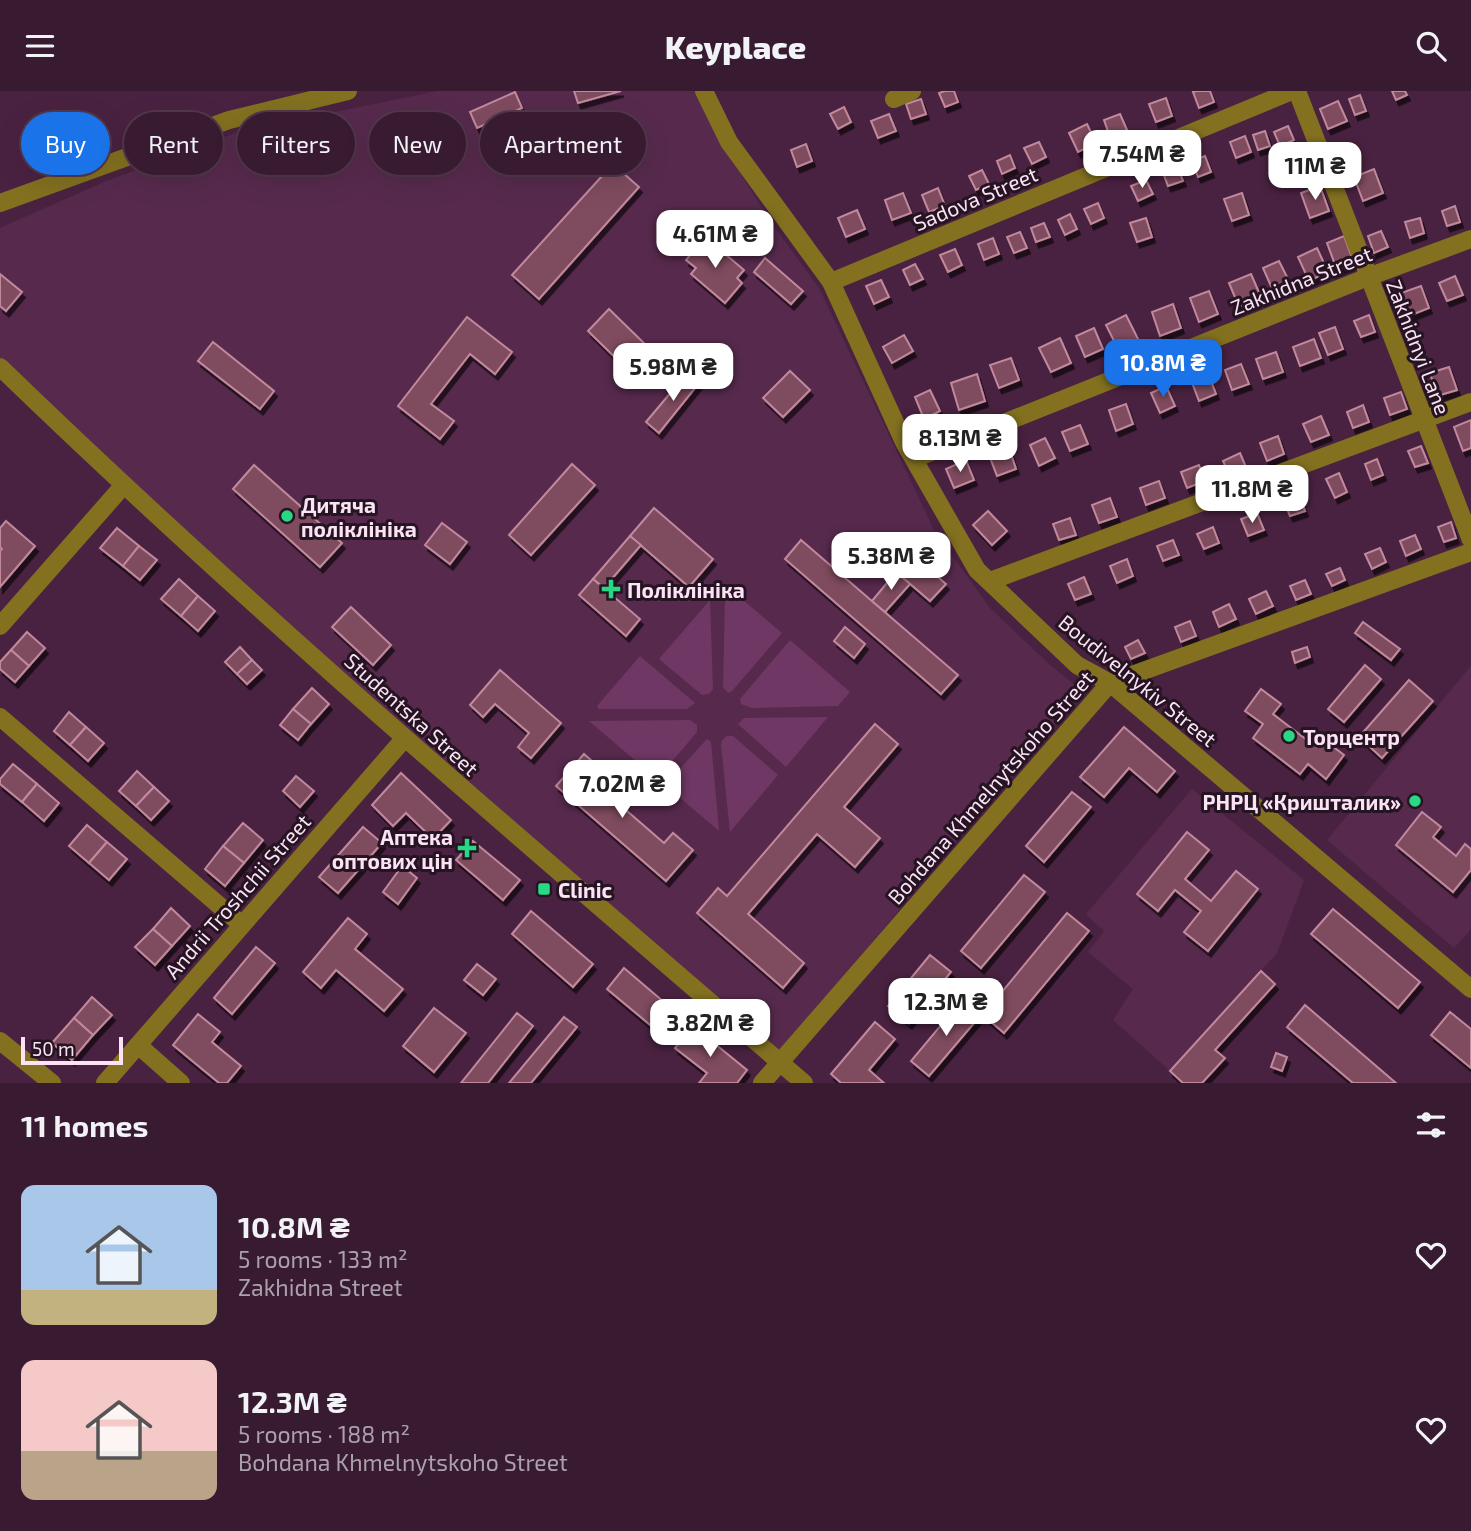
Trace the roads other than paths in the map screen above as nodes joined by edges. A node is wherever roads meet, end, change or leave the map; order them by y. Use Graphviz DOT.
graph roads {
  1 [pos="348,91"];
  2 [pos="704,91"];
  3 [pos="912,91"];
  4 [pos="1292,91"];
  5 [pos="1297,91"];
  6 [pos="894,99"];
  7 [pos="0,203"];
  8 [pos="1471,239"];
  9 [pos="1368,277"];
  10 [pos="831,282"];
  11 [pos="0,367"];
  12 [pos="1471,402"];
  13 [pos="1423,419"];
  14 [pos="914,459"];
  15 [pos="123,486"];
  16 [pos="1471,540"];
  17 [pos="1471,552"];
  18 [pos="990,581"];
  19 [pos="0,626"];
  20 [pos="1110,683"];
  21 [pos="0,717"];
  22 [pos="404,739"];
  23 [pos="242,925"];
  24 [pos="1471,989"];
  25 [pos="0,1041"];
  26 [pos="138,1045"];
  27 [pos="780,1062"];
  28 [pos="52,1083"];
  29 [pos="104,1083"];
  30 [pos="181,1083"];
  31 [pos="762,1083"];
  32 [pos="804,1083"];
  1 -- 7 [label="street"];
  2 -- 10 [label="street, Boudivelnykiv Street"];
  3 -- 6 [label="street"];
  4 -- 10 [label="street, Sadova Street"];
  5 -- 9 [label="street, Zakhidnyi Lane"];
  8 -- 9 [label="street, Zakhidna Street"];
  9 -- 13 [label="street, Zakhidnyi Lane"];
  9 -- 14 [label="street, Zakhidna Street"];
  10 -- 14 [label="street, Boudivelnykiv Street"];
  11 -- 15 [label="street, Studentska Street"];
  12 -- 13 [label="street"];
  13 -- 16 [label="street, Zakhidnyi Lane"];
  13 -- 18 [label="street"];
  14 -- 18 [label="street, Boudivelnykiv Street"];
  15 -- 19 [label="street"];
  15 -- 22 [label="street, Studentska Street"];
  17 -- 20 [label="street, Bohdana Khmelnytskoho Street"];
  18 -- 20 [label="street, Boudivelnykiv Street"];
  20 -- 24 [label="street, Boudivelnykiv Street"];
  20 -- 27 [label="street, Bohdana Khmelnytskoho Street"];
  21 -- 23 [label="street"];
  22 -- 23 [label="street, Andrii Troshchii Street"];
  22 -- 27 [label="street, Studentska Street"];
  23 -- 26 [label="street, Andrii Troshchii Street"];
  25 -- 28 [label="street"];
  26 -- 29 [label="street, Andrii Troshchii Street"];
  26 -- 30 [label="street"];
  27 -- 31 [label="street, Bohdana Khmelnytskoho Street"];
  27 -- 32 [label="street, Studentska Street"];
}
